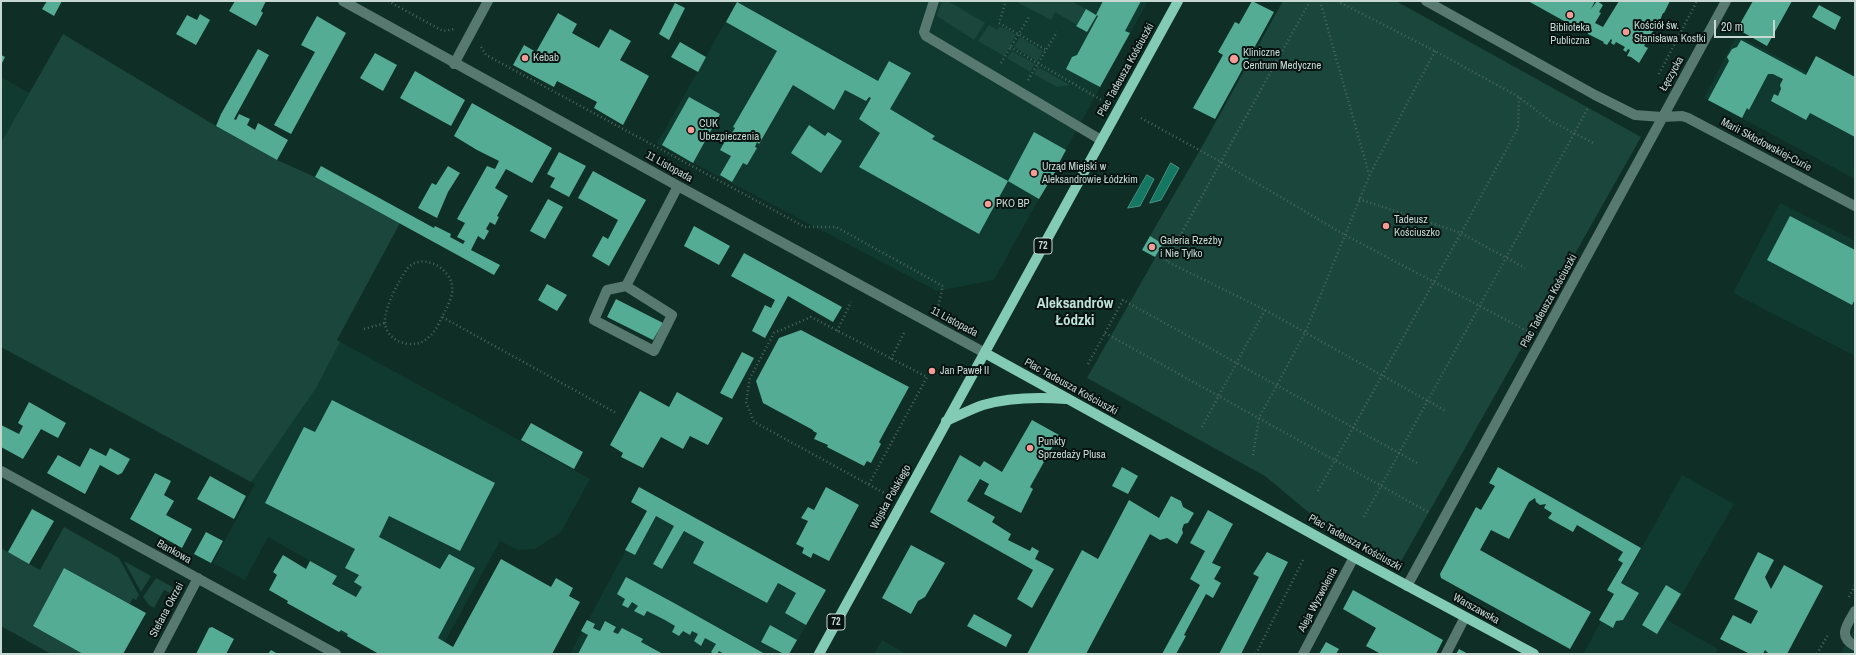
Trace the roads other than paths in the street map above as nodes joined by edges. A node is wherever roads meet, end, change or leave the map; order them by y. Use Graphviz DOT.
graph roads {
  1 [pos="343,1"];
  2 [pos="488,1"];
  3 [pos="934,1"];
  4 [pos="1178,1"];
  5 [pos="1426,1"];
  6 [pos="1726,1"];
  7 [pos="454,64"];
  8 [pos="1662,117"];
  9 [pos="1101,140"];
  10 [pos="678,186"];
  11 [pos="1855,206"];
  12 [pos="626,286"];
  13 [pos="985,352"];
  14 [pos="1069,399"];
  15 [pos="946,421"];
  16 [pos="1,470"];
  17 [pos="1354,557"];
  18 [pos="198,578"];
  19 [pos="1407,586"];
  20 [pos="1855,611"];
  21 [pos="1465,617"];
  22 [pos="1855,646"];
  23 [pos="158,654"];
  24 [pos="336,654"];
  25 [pos="819,654"];
  26 [pos="1303,654"];
  27 [pos="1446,654"];
  28 [pos="1534,654"];
  1 -- 7 [label="street, 11 Listopada"];
  2 -- 7 [label="street"];
  3 -- 9 [label="street"];
  4 -- 9 [label="main road, Plac Tadeusza Kościuszki / 72"];
  5 -- 8 [label="street"];
  6 -- 8 [label="street, Łęczycka"];
  7 -- 10 [label="street, 11 Listopada"];
  8 -- 11 [label="street, Marii Skłodowskiej-Curie"];
  8 -- 19 [label="street, Plac Tadeusza Kościuszki"];
  9 -- 13 [label="main road, Plac Tadeusza Kościuszki / 72"];
  10 -- 12 [label="street"];
  10 -- 13 [label="street, 11 Listopada"];
  12 -- 12 [label="street"];
  13 -- 14 [label="main road, Plac Tadeusza Kościuszki"];
  13 -- 15 [label="main road, Wojska Polskiego / 72"];
  14 -- 15 [label="main road"];
  14 -- 17 [label="main road, Plac Tadeusza Kościuszki"];
  15 -- 25 [label="main road, Wojska Polskiego / 72"];
  16 -- 18 [label="street, Bankowa"];
  17 -- 19 [label="main road, Plac Tadeusza Kościuszki"];
  17 -- 26 [label="street, Aleja Wyzwolenia"];
  18 -- 23 [label="street, Stefana Okrzei"];
  18 -- 24 [label="street, Bankowa"];
  19 -- 21 [label="main road, Warszawska"];
  20 -- 22 [label="street"];
  21 -- 27 [label="street"];
  21 -- 28 [label="main road, Warszawska"];
}
